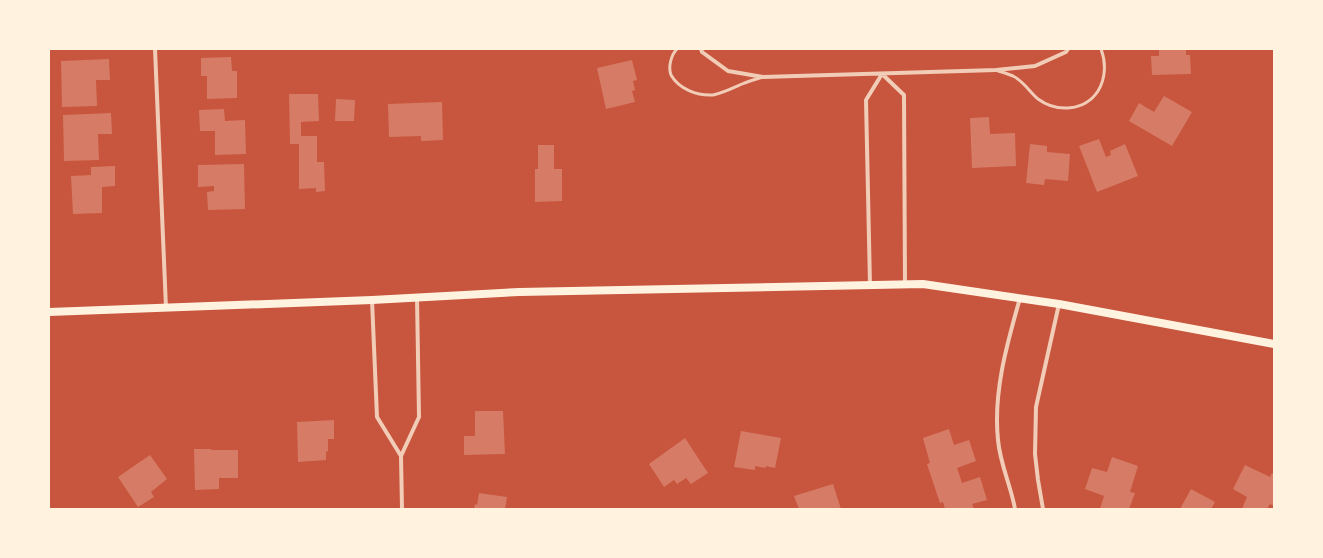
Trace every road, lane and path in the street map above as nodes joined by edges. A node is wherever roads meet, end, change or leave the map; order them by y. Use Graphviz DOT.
graph roads {
  1 [pos="155,49"];
  2 [pos="677,49"];
  3 [pos="701,49"];
  4 [pos="1068,49"];
  5 [pos="1100,49"];
  6 [pos="996,70"];
  7 [pos="882,74"];
  8 [pos="763,77"];
  9 [pos="905,284"];
  10 [pos="870,285"];
  11 [pos="417,297"];
  12 [pos="1020,298"];
  13 [pos="372,300"];
  14 [pos="1059,304"];
  15 [pos="166,308"];
  16 [pos="49,312"];
  17 [pos="1274,344"];
  18 [pos="401,456"];
  19 [pos="402,509"];
  20 [pos="1015,509"];
  21 [pos="1044,509"];
  1 -- 15 [label="street"];
  2 -- 8 [label="lane"];
  3 -- 8 [label="street"];
  4 -- 6 [label="street"];
  5 -- 6 [label="lane"];
  6 -- 7 [label="street"];
  7 -- 8 [label="street"];
  7 -- 9 [label="street"];
  7 -- 10 [label="street"];
  9 -- 10 [label="main road"];
  9 -- 12 [label="main road"];
  10 -- 11 [label="main road"];
  11 -- 13 [label="main road"];
  11 -- 18 [label="street"];
  12 -- 14 [label="main road"];
  12 -- 20 [label="street"];
  13 -- 15 [label="main road"];
  13 -- 18 [label="street"];
  14 -- 17 [label="main road"];
  14 -- 21 [label="street"];
  15 -- 16 [label="main road"];
  18 -- 19 [label="street"];
}
